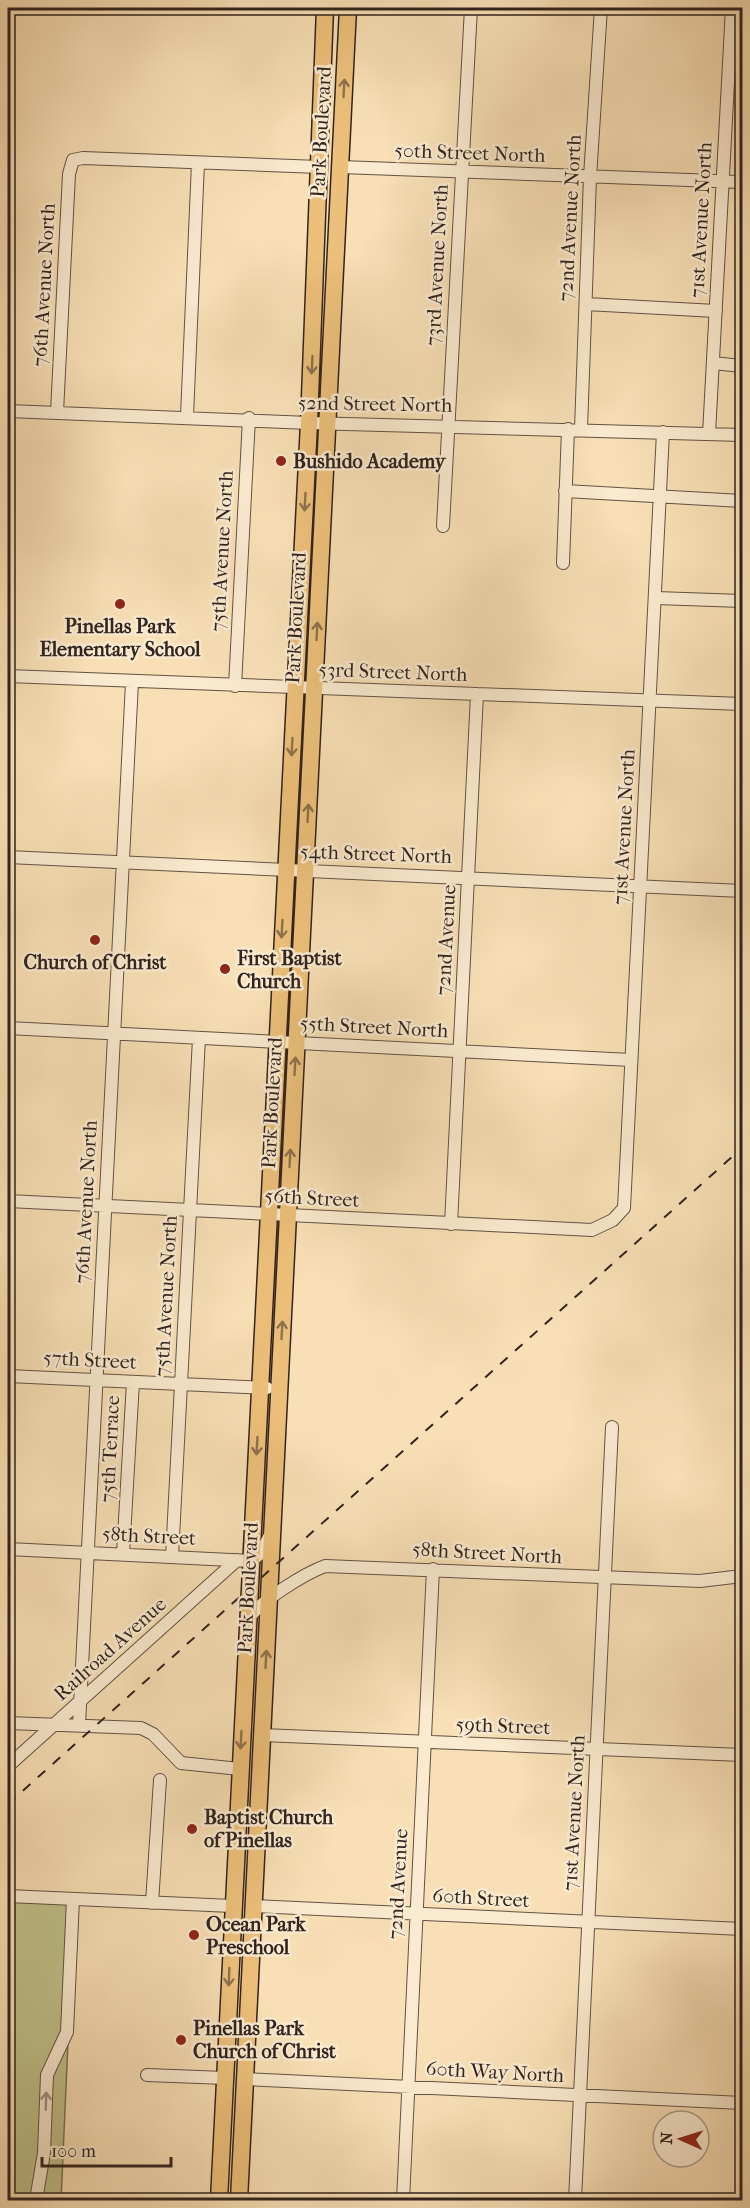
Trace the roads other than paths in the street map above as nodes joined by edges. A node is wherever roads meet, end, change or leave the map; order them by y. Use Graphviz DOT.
graph roads {
  1 [pos="325,8"];
  2 [pos="348,8"];
  3 [pos="471,8"];
  4 [pos="601,8"];
  5 [pos="732,8"];
  6 [pos="342,147"];
  7 [pos="198,163"];
  8 [pos="319,167"];
  9 [pos="340,168"];
  10 [pos="462,172"];
  11 [pos="591,177"];
  12 [pos="722,181"];
  13 [pos="742,182"];
  14 [pos="337,251"];
  15 [pos="586,304"];
  16 [pos="716,311"];
  17 [pos="713,363"];
  18 [pos="742,366"];
  19 [pos="8,411"];
  20 [pos="57,412"];
  21 [pos="187,416"];
  22 [pos="249,418"];
  23 [pos="309,423"];
  24 [pos="327,423"];
  25 [pos="447,425"];
  26 [pos="574,429"];
  27 [pos="663,432"];
  28 [pos="710,434"];
  29 [pos="742,435"];
  30 [pos="565,491"];
  31 [pos="660,498"];
  32 [pos="742,501"];
  33 [pos="443,526"];
  34 [pos="563,563"];
  35 [pos="656,598"];
  36 [pos="742,601"];
  37 [pos="8,676"];
  38 [pos="132,682"];
  39 [pos="235,686"];
  40 [pos="294,689"];
  41 [pos="314,689"];
  42 [pos="477,694"];
  43 [pos="650,701"];
  44 [pos="742,704"];
  45 [pos="8,856"];
  46 [pos="122,861"];
  47 [pos="286,871"];
  48 [pos="305,871"];
  49 [pos="468,877"];
  50 [pos="641,887"];
  51 [pos="742,891"];
  52 [pos="8,1028"];
  53 [pos="114,1034"];
  54 [pos="199,1038"];
  55 [pos="277,1042"];
  56 [pos="296,1043"];
  57 [pos="460,1051"];
  58 [pos="631,1060"];
  59 [pos="8,1201"];
  60 [pos="105,1206"];
  61 [pos="190,1211"];
  62 [pos="268,1216"];
  63 [pos="287,1217"];
  64 [pos="613,1220"];
  65 [pos="451,1224"];
  66 [pos="8,1376"];
  67 [pos="97,1380"];
  68 [pos="133,1382"];
  69 [pos="181,1384"];
  70 [pos="259,1388"];
  71 [pos="279,1389"];
  72 [pos="612,1427"];
  73 [pos="272,1531"];
  74 [pos="8,1549"];
  75 [pos="88,1553"];
  76 [pos="123,1554"];
  77 [pos="172,1557"];
  78 [pos="244,1560"];
  79 [pos="433,1569"];
  80 [pos="742,1576"];
  81 [pos="606,1578"];
  82 [pos="269,1598"];
  83 [pos="248,1619"];
  84 [pos="245,1671"];
  85 [pos="80,1702"];
  86 [pos="8,1723"];
  87 [pos="54,1725"];
  88 [pos="79,1725"];
  89 [pos="262,1729"];
  90 [pos="425,1742"];
  91 [pos="596,1749"];
  92 [pos="742,1755"];
  93 [pos="8,1766"];
  94 [pos="240,1769"];
  95 [pos="160,1780"];
  96 [pos="258,1815"];
  97 [pos="236,1852"];
  98 [pos="8,1896"];
  99 [pos="73,1899"];
  100 [pos="152,1903"];
  101 [pos="232,1906"];
  102 [pos="253,1906"];
  103 [pos="416,1914"];
  104 [pos="588,1922"];
  105 [pos="742,1929"];
  106 [pos="250,1967"];
  107 [pos="228,2022"];
  108 [pos="147,2075"];
  109 [pos="225,2078"];
  110 [pos="245,2079"];
  111 [pos="408,2087"];
  112 [pos="580,2096"];
  113 [pos="742,2103"];
  114 [pos="242,2134"];
  115 [pos="220,2199"];
  116 [pos="36,2200"];
  117 [pos="239,2200"];
  118 [pos="403,2200"];
  119 [pos="575,2200"];
  1 -- 8 [label="main road, Park Boulevard"];
  6 -- 2 [label="main road, Park Boulevard, one-way"];
  3 -- 10 [label="street, 73rd Avenue North"];
  4 -- 11 [label="street, 72nd Avenue North"];
  5 -- 12 [label="street, 71st Avenue North"];
  6 -- 8 [label="main road"];
  6 -- 9 [label="main road, Park Boulevard"];
  7 -- 8 [label="street"];
  7 -- 20 [label="street, 76th Avenue North"];
  7 -- 21 [label="street"];
  8 -- 14 [label="main road"];
  8 -- 23 [label="main road, Park Boulevard, one-way"];
  9 -- 10 [label="street, 50th Street North"];
  9 -- 14 [label="main road, Park Boulevard"];
  10 -- 11 [label="street, 50th Street North"];
  10 -- 25 [label="street, 73rd Avenue North"];
  11 -- 12 [label="street, 50th Street North"];
  11 -- 15 [label="street, 72nd Avenue North"];
  12 -- 13 [label="street, 50th Street North"];
  12 -- 16 [label="street, 71st Avenue North"];
  14 -- 24 [label="main road, Park Boulevard"];
  15 -- 16 [label="street"];
  15 -- 26 [label="street, 72nd Avenue North"];
  16 -- 17 [label="street, 71st Avenue North"];
  17 -- 18 [label="street"];
  17 -- 28 [label="street, 71st Avenue North"];
  19 -- 20 [label="street, 52nd Street North"];
  20 -- 21 [label="street, 52nd Street North"];
  21 -- 22 [label="street, 52nd Street North"];
  22 -- 23 [label="street, 52nd Street North"];
  22 -- 39 [label="street, 75th Avenue North"];
  23 -- 24 [label="street, 52nd Street North"];
  23 -- 40 [label="main road, Park Boulevard, one-way"];
  24 -- 25 [label="street, 52nd Street North"];
  41 -- 24 [label="main road, Park Boulevard, one-way"];
  25 -- 26 [label="street, 52nd Street North"];
  25 -- 33 [label="street, 73rd Avenue North"];
  26 -- 27 [label="street, 52nd Street North"];
  26 -- 30 [label="street, 72nd Avenue North"];
  27 -- 28 [label="street, 52nd Street North"];
  27 -- 31 [label="street, 71st Avenue North"];
  28 -- 29 [label="street, 52nd Street North"];
  30 -- 31 [label="street"];
  30 -- 34 [label="street, 72nd Avenue North"];
  31 -- 32 [label="street"];
  31 -- 35 [label="street, 71st Avenue North"];
  35 -- 36 [label="street"];
  35 -- 43 [label="street, 71st Avenue North"];
  37 -- 38 [label="street, 53rd Street North"];
  38 -- 39 [label="street, 53rd Street North"];
  38 -- 46 [label="street, 76th Avenue North"];
  39 -- 40 [label="street, 53rd Street North"];
  40 -- 41 [label="street, 53rd Street North"];
  40 -- 47 [label="main road, Park Boulevard, one-way"];
  41 -- 42 [label="street, 53rd Street North"];
  48 -- 41 [label="main road, Park Boulevard, one-way"];
  42 -- 43 [label="street, 53rd Street North"];
  42 -- 49 [label="street, 72nd Avenue"];
  43 -- 44 [label="street, 53rd Street North"];
  43 -- 50 [label="street, 71st Avenue North"];
  45 -- 46 [label="street, 54th Street North"];
  46 -- 47 [label="street, 54th Street North"];
  46 -- 53 [label="street, 76th Avenue North"];
  47 -- 48 [label="street, 54th Street North"];
  47 -- 55 [label="main road, Park Boulevard, one-way"];
  48 -- 49 [label="street, 54th Street North"];
  48 -- 56 [label="main road, Park Boulevard"];
  49 -- 50 [label="street, 54th Street North"];
  49 -- 57 [label="street, 72nd Avenue"];
  50 -- 51 [label="street, 54th Street North"];
  50 -- 58 [label="street, 71st Avenue North"];
  52 -- 53 [label="street, 55th Street North"];
  53 -- 54 [label="street, 55th Street North"];
  53 -- 60 [label="street, 76th Avenue North"];
  54 -- 55 [label="street, 55th Street North"];
  54 -- 61 [label="street, 75th Avenue North"];
  55 -- 56 [label="street, 55th Street North"];
  55 -- 62 [label="main road, Park Boulevard"];
  56 -- 57 [label="street, 55th Street North"];
  63 -- 56 [label="main road, Park Boulevard, one-way"];
  57 -- 58 [label="street, 55th Street North"];
  57 -- 65 [label="street, 72nd Avenue"];
  58 -- 64 [label="street, 71st Avenue North"];
  59 -- 60 [label="street, 56th Street"];
  60 -- 61 [label="street, 56th Street"];
  60 -- 67 [label="street, 76th Avenue North"];
  61 -- 62 [label="street, 56th Street"];
  61 -- 69 [label="street, 75th Avenue North"];
  62 -- 63 [label="street, 56th Street"];
  62 -- 70 [label="main road, Park Boulevard"];
  63 -- 65 [label="street, 56th Street"];
  71 -- 63 [label="main road, Park Boulevard, one-way"];
  64 -- 65 [label="street, 56th Street"];
  66 -- 67 [label="street, 57th Street"];
  67 -- 68 [label="street, 57th Street"];
  67 -- 75 [label="street, 76th Avenue North"];
  68 -- 69 [label="street, 57th Street"];
  68 -- 76 [label="street, 75th Terrace"];
  69 -- 70 [label="street, 57th Street"];
  69 -- 77 [label="street, 75th Avenue North"];
  70 -- 71 [label="street, 57th Street"];
  70 -- 78 [label="main road, Park Boulevard, one-way"];
  71 -- 73 [label="main road, Park Boulevard"];
  72 -- 81 [label="street, 71st Avenue North"];
  73 -- 78 [label="street"];
  73 -- 82 [label="main road, Park Boulevard"];
  74 -- 75 [label="street, 58th Street"];
  75 -- 76 [label="street, 58th Street"];
  75 -- 85 [label="street, 76th Avenue North"];
  76 -- 77 [label="street, 58th Street"];
  77 -- 78 [label="street, 58th Street"];
  78 -- 83 [label="main road, Park Boulevard"];
  78 -- 85 [label="street, Railroad Avenue"];
  79 -- 81 [label="street, 58th Street North"];
  79 -- 82 [label="street, 58th Street North"];
  79 -- 90 [label="street, 72nd Avenue"];
  80 -- 81 [label="street, 58th Street North"];
  81 -- 91 [label="street, 71st Avenue North"];
  82 -- 83 [label="street, 58th Street North"];
  89 -- 82 [label="main road, Park Boulevard, one-way"];
  83 -- 84 [label="main road, Park Boulevard"];
  84 -- 89 [label="main road"];
  84 -- 94 [label="main road, Park Boulevard, one-way"];
  85 -- 87 [label="street, Railroad Avenue"];
  85 -- 88 [label="street, 76th Avenue North"];
  86 -- 87 [label="street"];
  87 -- 88 [label="street"];
  87 -- 93 [label="street, Railroad Avenue"];
  88 -- 94 [label="street"];
  89 -- 90 [label="street, 59th Street"];
  89 -- 96 [label="main road, Park Boulevard"];
  90 -- 91 [label="street, 59th Street"];
  90 -- 103 [label="street, 72nd Avenue"];
  91 -- 92 [label="street, 59th Street"];
  91 -- 104 [label="street, 71st Avenue North"];
  94 -- 96 [label="main road"];
  94 -- 97 [label="main road, Park Boulevard"];
  95 -- 100 [label="street"];
  96 -- 102 [label="main road, Park Boulevard"];
  97 -- 101 [label="main road, Park Boulevard"];
  97 -- 102 [label="main road"];
  98 -- 99 [label="street"];
  99 -- 100 [label="street"];
  116 -- 99 [label="street, one-way"];
  100 -- 101 [label="street"];
  101 -- 106 [label="main road"];
  101 -- 107 [label="main road, Park Boulevard, one-way"];
  102 -- 103 [label="street, 60th Street"];
  102 -- 106 [label="main road, Park Boulevard"];
  103 -- 104 [label="street, 60th Street"];
  103 -- 111 [label="street, 72nd Avenue"];
  104 -- 105 [label="street, 60th Street"];
  104 -- 112 [label="street, 71st Avenue North"];
  106 -- 110 [label="main road, Park Boulevard"];
  107 -- 109 [label="main road, Park Boulevard"];
  107 -- 110 [label="main road"];
  108 -- 109 [label="street"];
  109 -- 114 [label="main road"];
  109 -- 115 [label="main road, Park Boulevard"];
  110 -- 111 [label="street, 60th Way North"];
  110 -- 114 [label="main road, Park Boulevard"];
  111 -- 112 [label="street, 60th Way North"];
  111 -- 118 [label="street, 72nd Avenue"];
  112 -- 113 [label="street, 60th Way North"];
  112 -- 119 [label="street, 71st Avenue North"];
  114 -- 117 [label="main road, Park Boulevard"];
}
